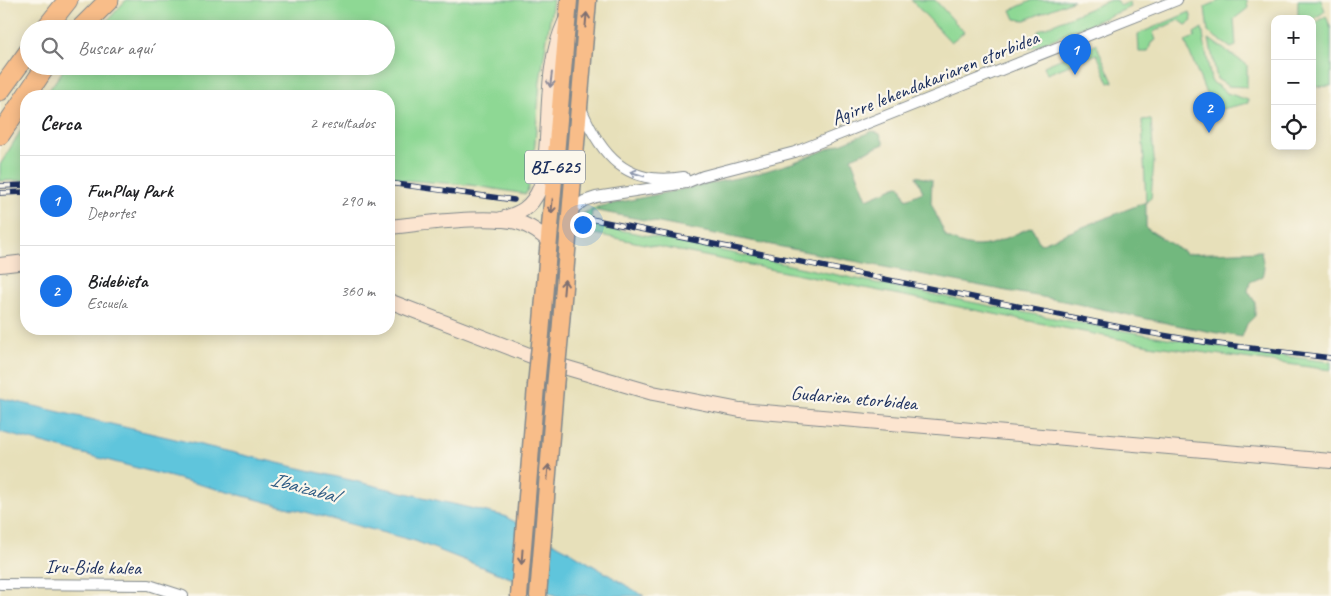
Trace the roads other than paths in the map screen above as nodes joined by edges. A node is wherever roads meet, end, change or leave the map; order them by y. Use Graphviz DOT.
graph roads {
  1 [pos="68,0"];
  2 [pos="98,0"];
  3 [pos="109,0"];
  4 [pos="569,0"];
  5 [pos="588,0"];
  6 [pos="1177,0"];
  7 [pos="568,16"];
  8 [pos="52,20"];
  9 [pos="82,20"];
  10 [pos="89,20"];
  11 [pos="20,63"];
  12 [pos="40,75"];
  13 [pos="29,90"];
  14 [pos="0,91"];
  15 [pos="20,103"];
  16 [pos="579,104"];
  17 [pos="0,135"];
  18 [pos="703,176"];
  19 [pos="570,211"];
  20 [pos="499,220"];
  21 [pos="395,227"];
  22 [pos="549,241"];
  23 [pos="20,262"];
  24 [pos="0,264"];
  25 [pos="395,303"];
  26 [pos="1331,460"];
  27 [pos="0,584"];
  28 [pos="183,596"];
  29 [pos="519,596"];
  30 [pos="538,596"];
  1 -- 8 [label="highway"];
  2 -- 9 [label="highway"];
  3 -- 10 [label="highway"];
  4 -- 7 [label="main road, BI-625"];
  16 -- 5 [label="main road, BI-625, one-way"];
  6 -- 18 [label="street, Agirre lehendakariaren etorbidea"];
  7 -- 20 [label="street, one-way"];
  7 -- 22 [label="main road, BI-625, one-way"];
  11 -- 14 [label="highway"];
  12 -- 13 [label="highway"];
  15 -- 17 [label="highway"];
  18 -- 16 [label="street, Agirre lehendakariaren etorbidea, one-way"];
  16 -- 19 [label="main road, BI-625"];
  18 -- 19 [label="street, Agirre lehendakariaren etorbidea"];
  30 -- 19 [label="main road, BI-625, one-way, bridge"];
  20 -- 21 [label="street"];
  20 -- 22 [label="street"];
  22 -- 29 [label="main road, BI-625, one-way, bridge"];
  23 -- 24 [label="street"];
  25 -- 26 [label="street, Gudarien etorbidea"];
  27 -- 28 [label="street, Iru-Bide kalea"];
}
